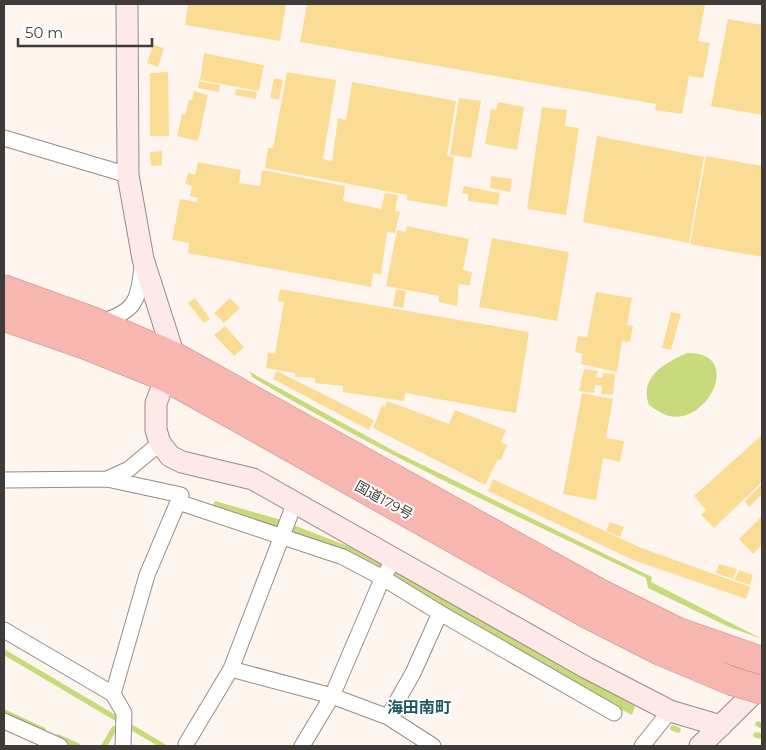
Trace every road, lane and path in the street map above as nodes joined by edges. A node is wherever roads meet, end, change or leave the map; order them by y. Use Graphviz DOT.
graph roads {
  1 [pos="127,4"];
  2 [pos="4,138"];
  3 [pos="128,176"];
  4 [pos="143,259"];
  5 [pos="4,289"];
  6 [pos="4,317"];
  7 [pos="98,323"];
  8 [pos="171,367"];
  9 [pos="160,443"];
  10 [pos="108,479"];
  11 [pos="4,480"];
  12 [pos="178,502"];
  13 [pos="295,502"];
  14 [pos="282,538"];
  15 [pos="394,558"];
  16 [pos="383,578"];
  17 [pos="440,613"];
  18 [pos="4,630"];
  19 [pos="758,660"];
  20 [pos="231,669"];
  21 [pos="762,685"];
  22 [pos="762,690"];
  23 [pos="113,694"];
  24 [pos="332,696"];
  25 [pos="670,711"];
  26 [pos="614,712"];
  27 [pos="388,717"];
  28 [pos="4,721"];
  29 [pos="721,726"];
  30 [pos="186,744"];
  31 [pos="60,746"];
  32 [pos="123,746"];
  33 [pos="302,746"];
  34 [pos="433,746"];
  35 [pos="642,746"];
  36 [pos="700,746"];
  1 -- 3 [label="street"];
  2 -- 3 [label="street"];
  3 -- 4 [label="street"];
  4 -- 7 [label="street"];
  4 -- 8 [label="street"];
  5 -- 7 [label="highway, 国道179号"];
  6 -- 8 [label="highway, 国道179号"];
  7 -- 8 [label="highway, 国道179号"];
  8 -- 9 [label="street"];
  8 -- 19 [label="highway, 国道179号"];
  8 -- 22 [label="highway, 国道179号, bridge"];
  9 -- 10 [label="street"];
  9 -- 13 [label="street"];
  10 -- 11 [label="street"];
  10 -- 12 [label="street"];
  12 -- 14 [label="street"];
  12 -- 23 [label="street"];
  13 -- 14 [label="street"];
  13 -- 15 [label="street"];
  14 -- 16 [label="street"];
  14 -- 20 [label="street"];
  15 -- 16 [label="street"];
  15 -- 25 [label="street"];
  16 -- 17 [label="street"];
  16 -- 24 [label="street"];
  17 -- 26 [label="street"];
  17 -- 27 [label="street"];
  18 -- 23 [label="street"];
  20 -- 24 [label="street"];
  20 -- 30 [label="street"];
  21 -- 29 [label="street"];
  23 -- 32 [label="street"];
  24 -- 27 [label="street"];
  24 -- 33 [label="street"];
  25 -- 29 [label="street"];
  25 -- 35 [label="street"];
  27 -- 34 [label="street"];
  28 -- 31 [label="street"];
  29 -- 36 [label="street"];
}
